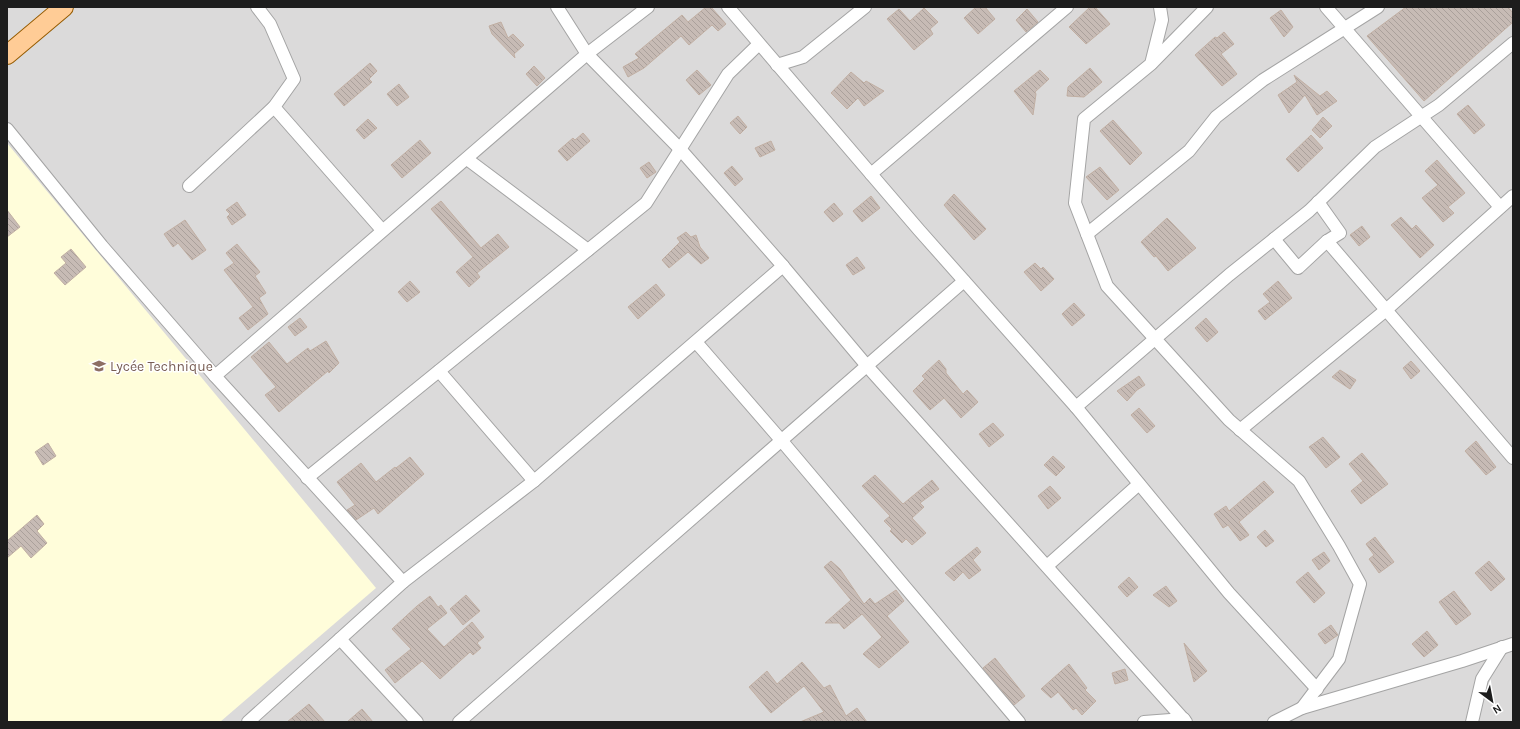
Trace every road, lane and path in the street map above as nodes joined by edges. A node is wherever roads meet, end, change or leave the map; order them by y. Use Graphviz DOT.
graph roads {
  1 [pos="64,7"];
  2 [pos="257,7"];
  3 [pos="557,7"];
  4 [pos="648,7"];
  5 [pos="728,7"];
  6 [pos="865,7"];
  7 [pos="1066,7"];
  8 [pos="1160,7"];
  9 [pos="1207,7"];
  10 [pos="1326,7"];
  11 [pos="1378,7"];
  12 [pos="1344,28"];
  13 [pos="1513,43"];
  14 [pos="759,44"];
  15 [pos="587,54"];
  16 [pos="7,55"];
  17 [pos="1151,64"];
  18 [pos="777,65"];
  19 [pos="274,107"];
  20 [pos="1421,117"];
  21 [pos="7,129"];
  22 [pos="680,149"];
  23 [pos="467,159"];
  24 [pos="871,174"];
  25 [pos="189,186"];
  26 [pos="1513,196"];
  27 [pos="1318,202"];
  28 [pos="1500,207"];
  29 [pos="382,230"];
  30 [pos="1087,234"];
  31 [pos="1274,239"];
  32 [pos="1327,242"];
  33 [pos="588,250"];
  34 [pos="783,266"];
  35 [pos="964,281"];
  36 [pos="1386,310"];
  37 [pos="1154,338"];
  38 [pos="696,342"];
  39 [pos="867,366"];
  40 [pos="439,371"];
  41 [pos="215,376"];
  42 [pos="1076,407"];
  43 [pos="1240,430"];
  44 [pos="782,440"];
  45 [pos="1513,458"];
  46 [pos="307,478"];
  47 [pos="534,481"];
  48 [pos="1139,484"];
  49 [pos="1047,566"];
  50 [pos="403,582"];
  51 [pos="340,639"];
  52 [pos="1508,646"];
  53 [pos="1317,689"];
  54 [pos="1302,708"];
  55 [pos="1185,720"];
  56 [pos="248,722"];
  57 [pos="417,722"];
  58 [pos="459,722"];
  59 [pos="1019,722"];
  60 [pos="1144,722"];
  61 [pos="1274,722"];
  62 [pos="1472,722"];
  1 -- 16 [label="main road"];
  2 -- 19 [label="street"];
  3 -- 15 [label="street"];
  4 -- 15 [label="street"];
  5 -- 14 [label="street"];
  6 -- 18 [label="street"];
  7 -- 24 [label="street"];
  8 -- 17 [label="street"];
  9 -- 17 [label="street"];
  10 -- 12 [label="street"];
  11 -- 12 [label="street"];
  12 -- 20 [label="street"];
  12 -- 30 [label="street"];
  13 -- 20 [label="street"];
  14 -- 18 [label="street"];
  14 -- 22 [label="street"];
  15 -- 22 [label="street"];
  15 -- 23 [label="street"];
  17 -- 30 [label="street"];
  18 -- 24 [label="street"];
  19 -- 25 [label="street"];
  19 -- 29 [label="street"];
  20 -- 27 [label="street"];
  20 -- 28 [label="street"];
  21 -- 41 [label="street"];
  22 -- 33 [label="street"];
  22 -- 34 [label="street"];
  23 -- 29 [label="street"];
  23 -- 33 [label="street"];
  24 -- 35 [label="street"];
  26 -- 28 [label="street"];
  27 -- 31 [label="street"];
  27 -- 32 [label="street"];
  28 -- 36 [label="street"];
  29 -- 41 [label="street"];
  30 -- 37 [label="street"];
  31 -- 32 [label="street"];
  31 -- 37 [label="street"];
  32 -- 36 [label="street"];
  33 -- 40 [label="street"];
  34 -- 38 [label="street"];
  34 -- 39 [label="street"];
  35 -- 39 [label="street"];
  35 -- 42 [label="street"];
  36 -- 43 [label="street"];
  36 -- 45 [label="street"];
  37 -- 42 [label="street"];
  37 -- 43 [label="street"];
  38 -- 44 [label="street"];
  38 -- 47 [label="street"];
  39 -- 44 [label="street"];
  39 -- 49 [label="street"];
  40 -- 46 [label="street"];
  40 -- 47 [label="street"];
  41 -- 46 [label="street"];
  42 -- 48 [label="street"];
  43 -- 53 [label="street"];
  44 -- 58 [label="street"];
  44 -- 59 [label="street"];
  46 -- 50 [label="street"];
  47 -- 50 [label="street"];
  48 -- 49 [label="street"];
  48 -- 53 [label="street"];
  49 -- 55 [label="street"];
  50 -- 51 [label="street"];
  51 -- 56 [label="street"];
  51 -- 57 [label="street"];
  52 -- 54 [label="street"];
  52 -- 62 [label="street"];
  53 -- 54 [label="street"];
  54 -- 61 [label="street"];
  55 -- 60 [label="street"];
}
